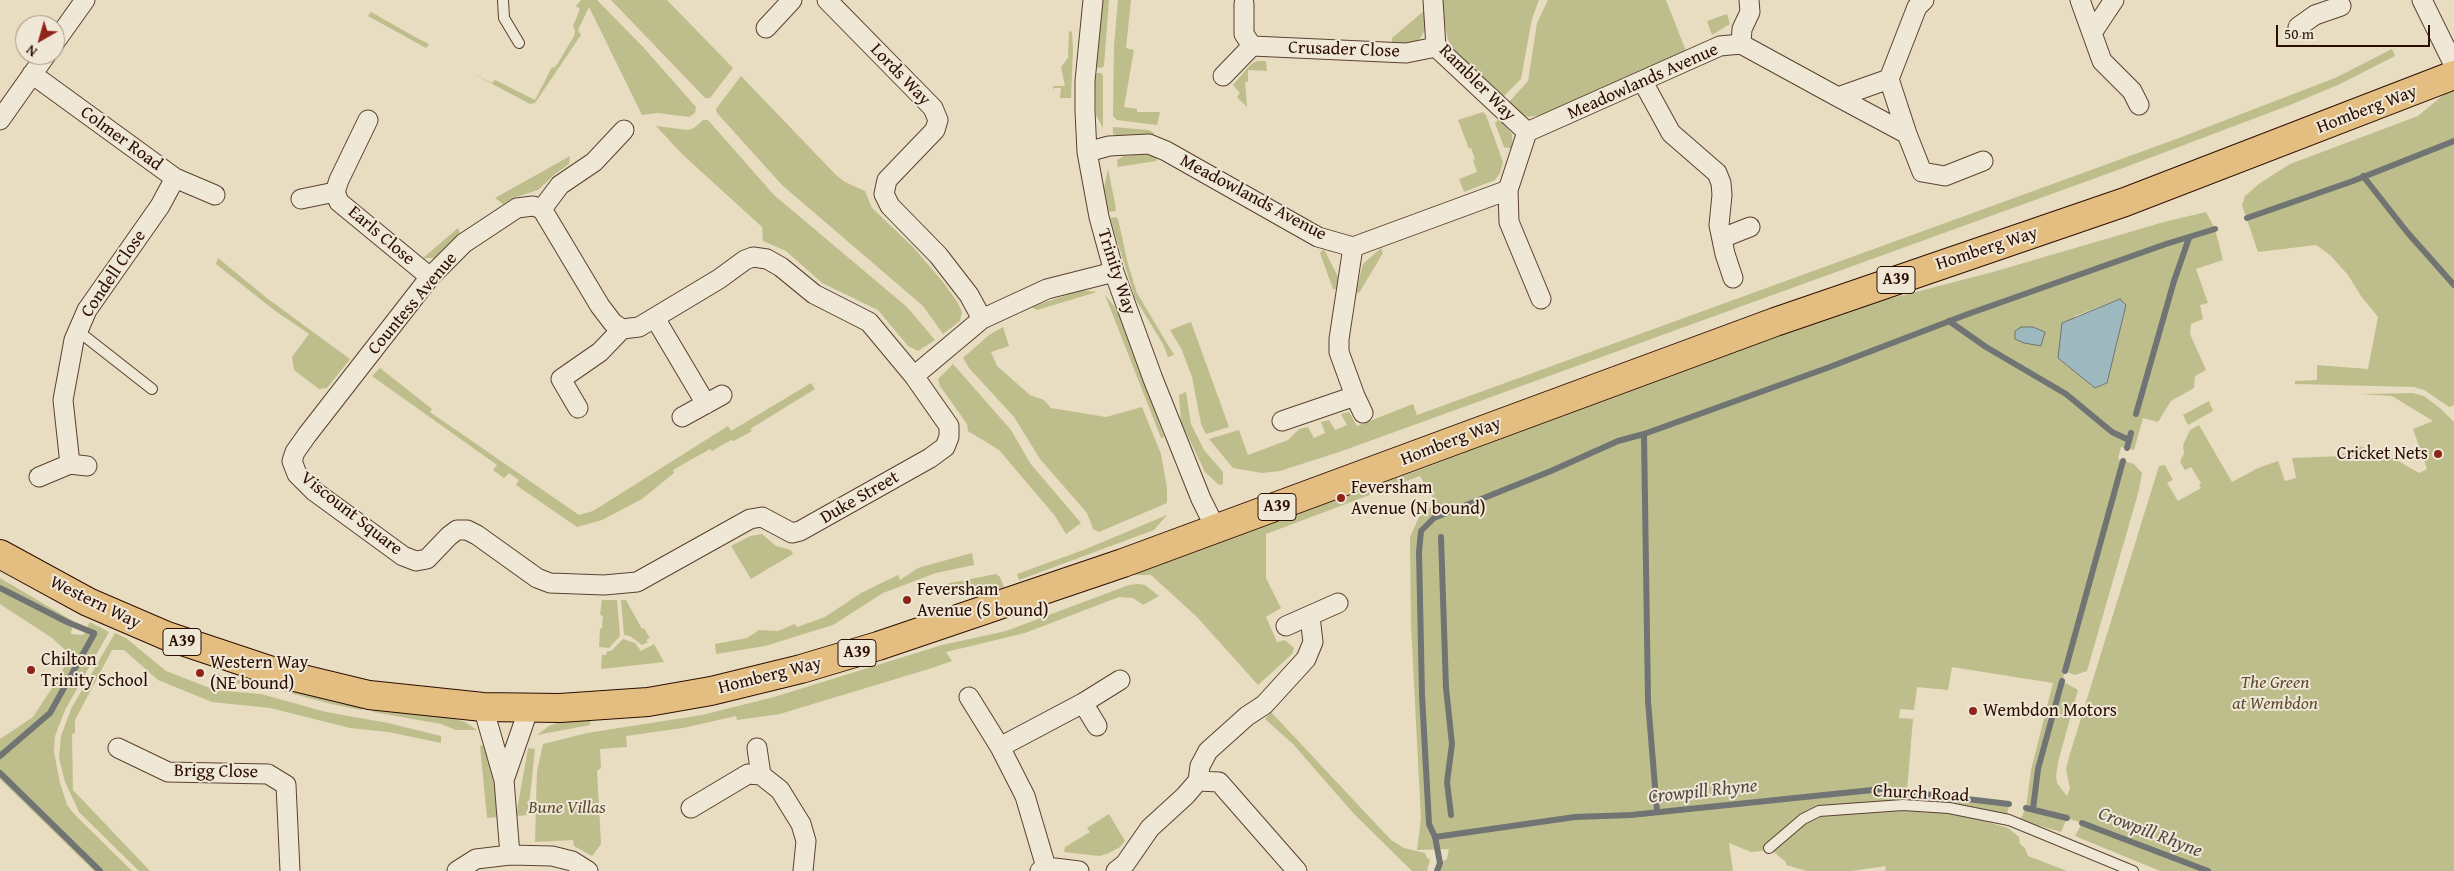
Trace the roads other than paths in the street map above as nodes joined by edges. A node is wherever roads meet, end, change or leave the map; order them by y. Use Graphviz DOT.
graph roads {
  1 [pos="85,0"];
  2 [pos="503,0"];
  3 [pos="792,0"];
  4 [pos="827,0"];
  5 [pos="1093,0"];
  6 [pos="1433,0"];
  7 [pos="1749,0"];
  8 [pos="1924,0"];
  9 [pos="2080,0"];
  10 [pos="2114,0"];
  11 [pos="2422,0"];
  12 [pos="1244,4"];
  13 [pos="2341,6"];
  14 [pos="2312,7"];
  15 [pos="2298,27"];
  16 [pos="65,28"];
  17 [pos="766,28"];
  18 [pos="2092,33"];
  19 [pos="519,43"];
  20 [pos="1741,44"];
  21 [pos="1252,46"];
  22 [pos="1436,47"];
  23 [pos="39,65"];
  24 [pos="2454,65"];
  25 [pos="32,74"];
  26 [pos="2454,75"];
  27 [pos="1223,76"];
  28 [pos="1889,79"];
  29 [pos="1643,82"];
  30 [pos="1838,96"];
  31 [pos="2139,105"];
  32 [pos="0,120"];
  33 [pos="368,120"];
  34 [pos="624,130"];
  35 [pos="1527,132"];
  36 [pos="1907,134"];
  37 [pos="1087,152"];
  38 [pos="1983,161"];
  39 [pos="175,178"];
  40 [pos="1508,190"];
  41 [pos="336,192"];
  42 [pos="215,195"];
  43 [pos="301,199"];
  44 [pos="542,208"];
  45 [pos="1750,227"];
  46 [pos="1722,238"];
  47 [pos="1353,247"];
  48 [pos="1114,272"];
  49 [pos="430,277"];
  50 [pos="1733,278"];
  51 [pos="1541,298"];
  52 [pos="655,318"];
  53 [pos="982,319"];
  54 [pos="622,329"];
  55 [pos="78,331"];
  56 [pos="914,376"];
  57 [pos="152,389"];
  58 [pos="1355,396"];
  59 [pos="578,408"];
  60 [pos="1363,414"];
  61 [pos="682,417"];
  62 [pos="1282,421"];
  63 [pos="307,435"];
  64 [pos="39,477"];
  65 [pos="1216,529"];
  66 [pos="491,544"];
  67 [pos="0,554"];
  68 [pos="1338,603"];
  69 [pos="1310,617"];
  70 [pos="1286,626"];
  71 [pos="278,674"];
  72 [pos="1120,680"];
  73 [pos="969,697"];
  74 [pos="1083,703"];
  75 [pos="483,707"];
  76 [pos="529,708"];
  77 [pos="1098,726"];
  78 [pos="1000,747"];
  79 [pos="118,748"];
  80 [pos="757,748"];
  81 [pos="761,775"];
  82 [pos="504,780"];
  83 [pos="1198,781"];
  84 [pos="692,808"];
  85 [pos="1769,848"];
  86 [pos="510,855"];
  87 [pos="1043,869"];
  88 [pos="290,871"];
  89 [pos="457,871"];
  90 [pos="588,871"];
  91 [pos="803,871"];
  92 [pos="1079,871"];
  93 [pos="1116,871"];
  94 [pos="1297,871"];
  95 [pos="2132,871"];
  1 -- 16 [label="street"];
  2 -- 19 [label="lane"];
  3 -- 17 [label="street"];
  4 -- 53 [label="street, Lords Way"];
  5 -- 37 [label="street, Trinity Way"];
  6 -- 22 [label="street, Rambler Way"];
  7 -- 20 [label="street, Meadowlands Avenue"];
  8 -- 28 [label="street"];
  9 -- 18 [label="street"];
  10 -- 18 [label="street"];
  11 -- 24 [label="street"];
  12 -- 21 [label="street"];
  13 -- 14 [label="street"];
  14 -- 15 [label="street"];
  18 -- 31 [label="street"];
  20 -- 29 [label="street, Meadowlands Avenue"];
  20 -- 30 [label="street, Meadowlands Avenue"];
  21 -- 22 [label="street, Crusader Close"];
  21 -- 27 [label="street"];
  22 -- 35 [label="street, Rambler Way"];
  23 -- 25 [label="street"];
  25 -- 32 [label="street"];
  25 -- 39 [label="street, Colmer Road"];
  26 -- 65 [label="main road, Homberg Way / A39"];
  28 -- 30 [label="street"];
  28 -- 36 [label="street"];
  29 -- 35 [label="street, Meadowlands Avenue"];
  29 -- 46 [label="street"];
  30 -- 36 [label="street, Meadowlands Avenue"];
  33 -- 41 [label="street, Earls Close"];
  34 -- 44 [label="street"];
  35 -- 40 [label="street"];
  36 -- 38 [label="street"];
  37 -- 47 [label="street, Meadowlands Avenue"];
  37 -- 48 [label="street, Trinity Way"];
  39 -- 42 [label="street, Colmer Road"];
  39 -- 55 [label="street, Condell Close"];
  40 -- 47 [label="street"];
  40 -- 51 [label="street"];
  41 -- 43 [label="street, Earls Close"];
  41 -- 49 [label="street, Earls Close"];
  44 -- 49 [label="street, Countess Avenue"];
  44 -- 54 [label="street"];
  45 -- 46 [label="street"];
  46 -- 50 [label="street"];
  47 -- 58 [label="street"];
  48 -- 53 [label="street"];
  48 -- 65 [label="street, Trinity Way"];
  49 -- 63 [label="street, Countess Avenue"];
  52 -- 54 [label="street"];
  52 -- 56 [label="street"];
  52 -- 61 [label="street"];
  53 -- 56 [label="street"];
  54 -- 59 [label="street"];
  55 -- 57 [label="lane"];
  55 -- 64 [label="street, Condell Close"];
  56 -- 66 [label="street, Duke Street"];
  58 -- 60 [label="street"];
  58 -- 62 [label="street"];
  63 -- 66 [label="street, Viscount Square"];
  65 -- 76 [label="main road, Homberg Way / A39"];
  67 -- 71 [label="main road, Western Way / A39"];
  68 -- 69 [label="street"];
  69 -- 70 [label="street"];
  69 -- 83 [label="street"];
  71 -- 75 [label="main road, Homberg Way / A39"];
  72 -- 74 [label="street"];
  73 -- 78 [label="street"];
  74 -- 77 [label="street"];
  74 -- 78 [label="street"];
  75 -- 76 [label="main road, Homberg Way / A39"];
  75 -- 82 [label="street"];
  76 -- 82 [label="street"];
  78 -- 87 [label="street"];
  79 -- 88 [label="street, Brigg Close"];
  80 -- 81 [label="street"];
  81 -- 84 [label="street"];
  81 -- 91 [label="street"];
  82 -- 86 [label="street"];
  83 -- 93 [label="street"];
  83 -- 94 [label="street"];
  85 -- 95 [label="lane, Church Road"];
  86 -- 89 [label="street"];
  86 -- 90 [label="street"];
  87 -- 92 [label="street"];
}
